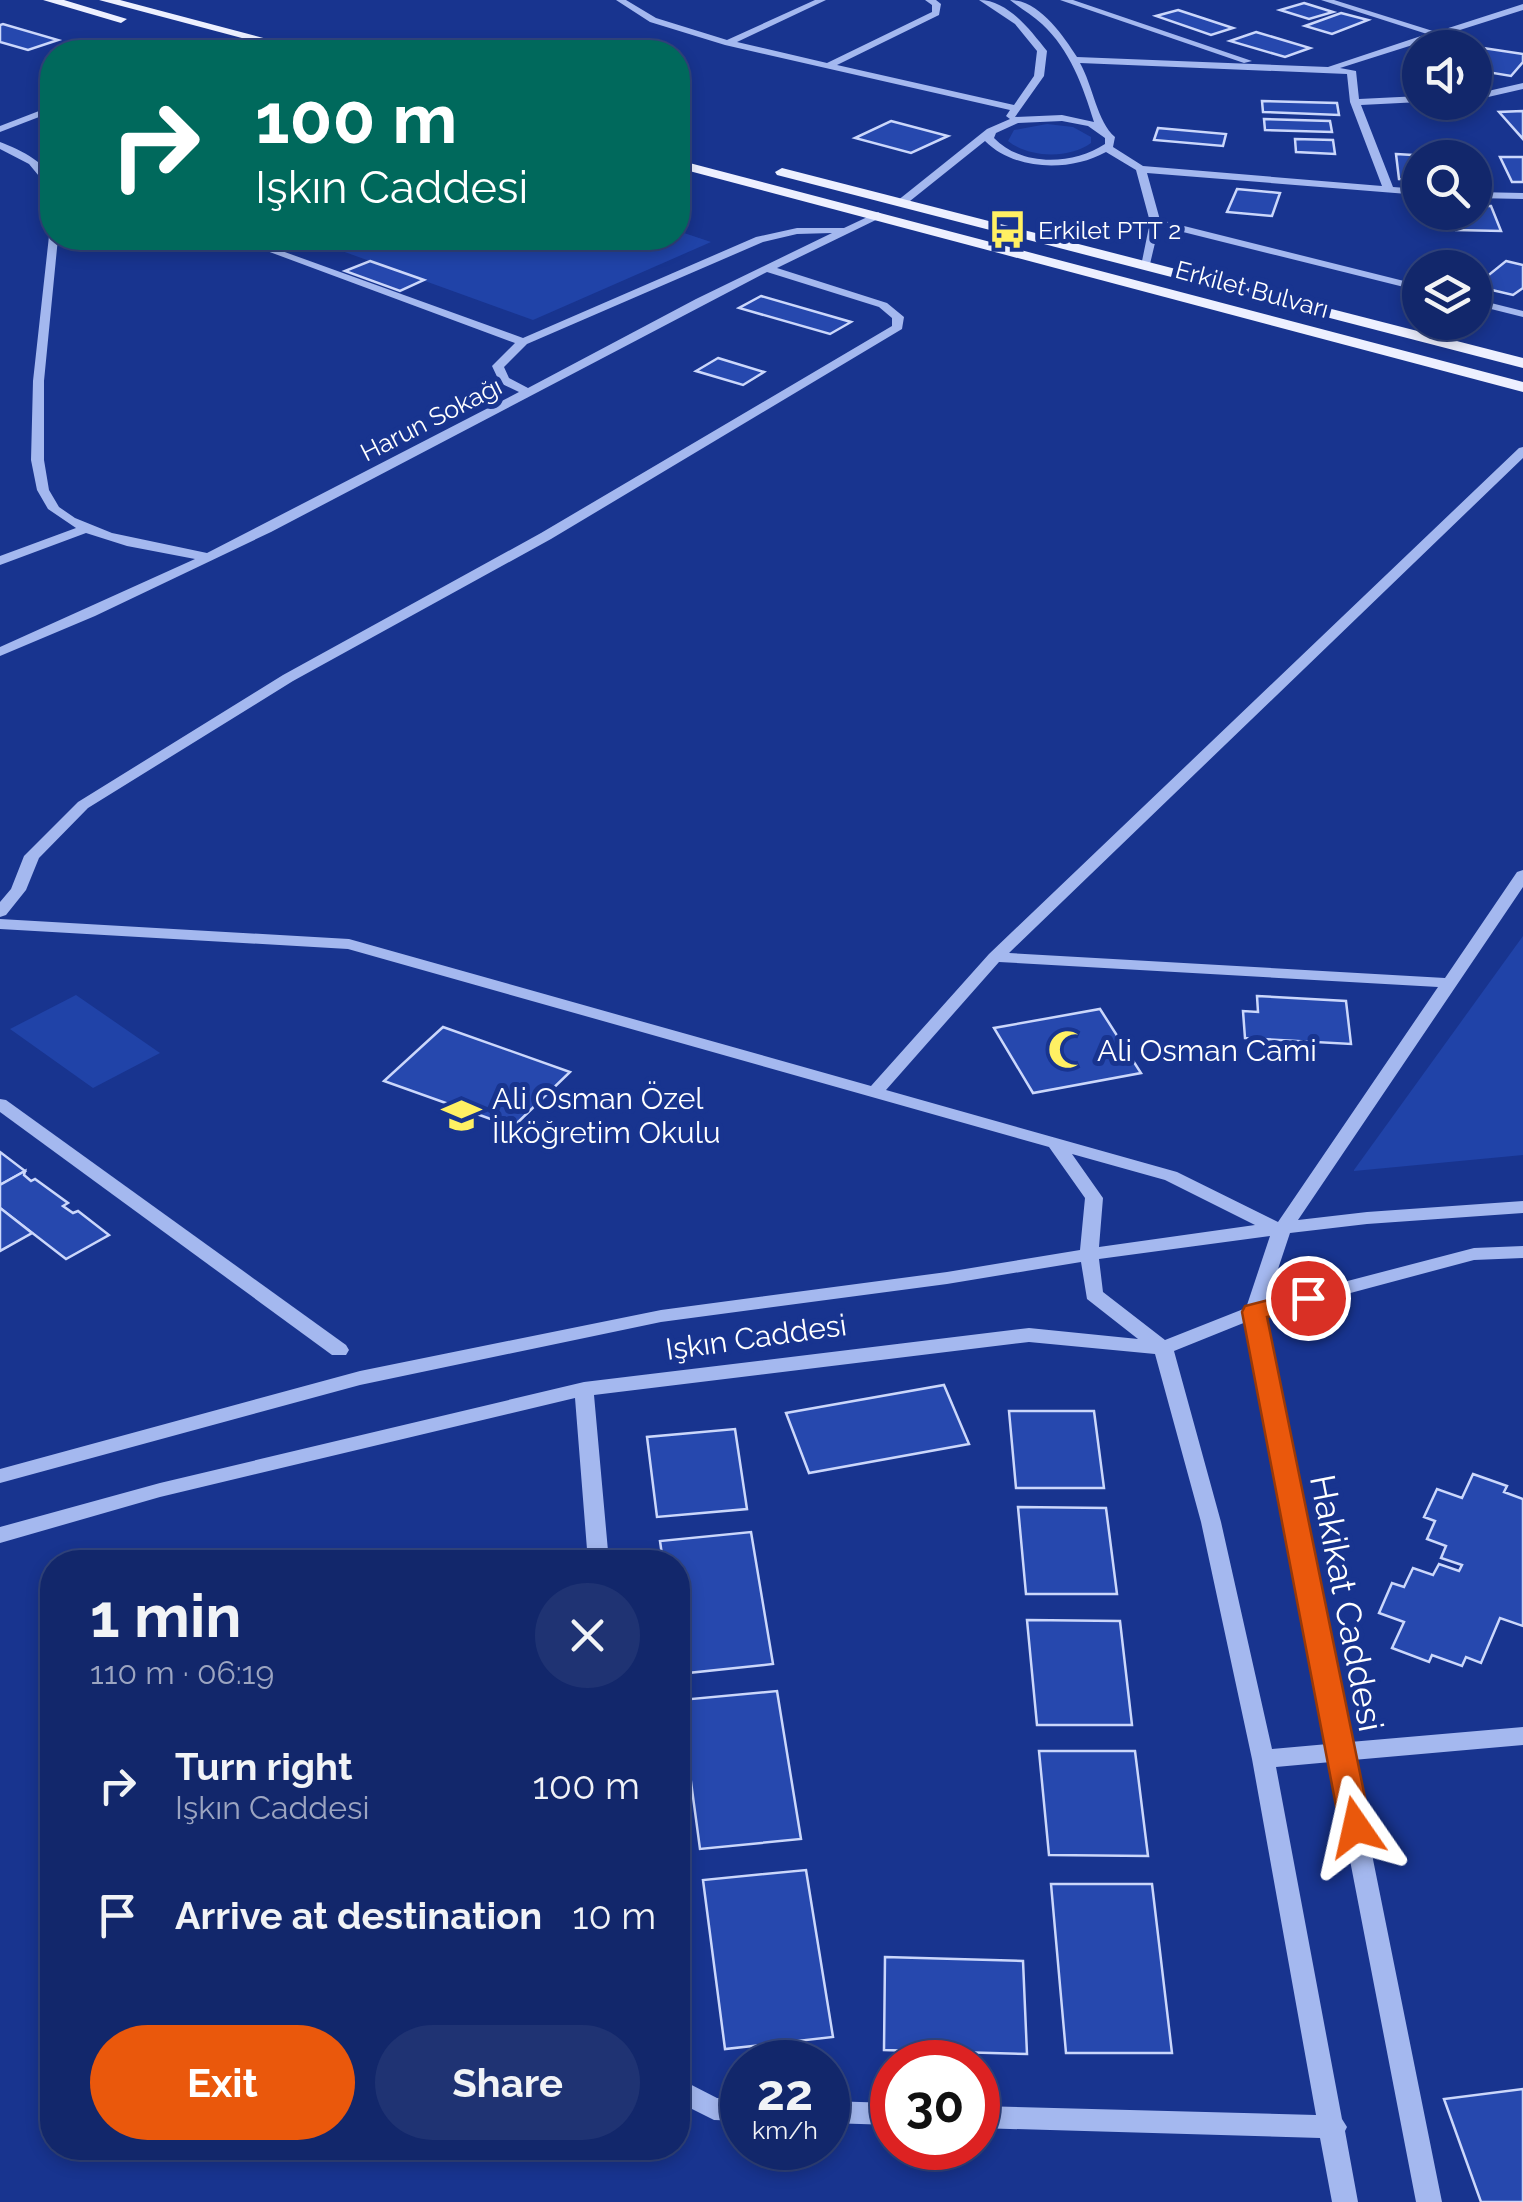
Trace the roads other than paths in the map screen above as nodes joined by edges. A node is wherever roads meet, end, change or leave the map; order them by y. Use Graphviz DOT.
graph roads {
  1 [pos="49,0"];
  2 [pos="105,0"];
  3 [pos="620,0"];
  4 [pos="822,0"];
  5 [pos="929,0"];
  6 [pos="983,0"];
  7 [pos="1014,0"];
  8 [pos="1064,0"];
  9 [pos="1325,0"];
  10 [pos="1523,7"];
  11 [pos="1422,30"];
  12 [pos="1442,30"];
  13 [pos="199,40"];
  14 [pos="262,40"];
  15 [pos="728,43"];
  16 [pos="1402,43"];
  17 [pos="1076,60"];
  18 [pos="827,66"];
  19 [pos="1267,68"];
  20 [pos="1324,70"];
  21 [pos="1523,86"];
  22 [pos="1492,93"];
  23 [pos="1402,100"];
  24 [pos="1355,102"];
  25 [pos="1018,109"];
  26 [pos="40,114"];
  27 [pos="1004,124"];
  28 [pos="1101,128"];
  29 [pos="0,129"];
  30 [pos="989,133"];
  31 [pos="0,145"];
  32 [pos="1108,148"];
  33 [pos="690,149"];
  34 [pos="690,167"];
  35 [pos="1141,168"];
  36 [pos="40,170"];
  37 [pos="1389,191"];
  38 [pos="1402,191"];
  39 [pos="1492,195"];
  40 [pos="1523,196"];
  41 [pos="901,202"];
  42 [pos="878,215"];
  43 [pos="1155,222"];
  44 [pos="847,230"];
  45 [pos="51,250"];
  46 [pos="270,250"];
  47 [pos="1145,264"];
  48 [pos="765,268"];
  49 [pos="1121,280"];
  50 [pos="1402,284"];
  51 [pos="1492,306"];
  52 [pos="1523,314"];
  53 [pos="523,342"];
  54 [pos="1523,364"];
  55 [pos="1523,388"];
  56 [pos="529,393"];
  57 [pos="1523,451"];
  58 [pos="1502,468"];
  59 [pos="1523,473"];
  60 [pos="88,528"];
  61 [pos="207,557"];
  62 [pos="0,561"];
  63 [pos="0,652"];
  64 [pos="1523,875"];
  65 [pos="0,912"];
  66 [pos="0,924"];
  67 [pos="995,956"];
  68 [pos="1447,983"];
  69 [pos="875,1092"];
  70 [pos="0,1104"];
  71 [pos="1056,1144"];
  72 [pos="1523,1207"];
  73 [pos="1281,1231"];
  74 [pos="1090,1252"];
  75 [pos="1523,1252"];
  76 [pos="1254,1312"];
  77 [pos="1164,1348"];
  78 [pos="339,1350"];
  79 [pos="584,1388"];
  80 [pos="0,1476"];
  81 [pos="0,1535"];
  82 [pos="598,1550"];
  83 [pos="1523,1736"];
  84 [pos="1340,1752"];
  85 [pos="1263,1758"];
  86 [pos="690,2096"];
  87 [pos="720,2109"];
  88 [pos="1000,2118"];
  89 [pos="1334,2127"];
  90 [pos="1345,2202"];
  91 [pos="1430,2202"];
  1 -- 13 [label="main road"];
  2 -- 14 [label="main road"];
  3 -- 15 [label="street"];
  4 -- 15 [label="street"];
  5 -- 18 [label="street"];
  6 -- 25 [label="street"];
  7 -- 17 [label="street"];
  8 -- 19 [label="street"];
  9 -- 11 [label="street"];
  10 -- 12 [label="street"];
  15 -- 18 [label="street"];
  16 -- 20 [label="street"];
  17 -- 19 [label="street"];
  17 -- 28 [label="street"];
  18 -- 25 [label="street"];
  19 -- 20 [label="street"];
  20 -- 24 [label="street"];
  21 -- 22 [label="street"];
  23 -- 24 [label="street"];
  24 -- 37 [label="street"];
  25 -- 27 [label="street"];
  26 -- 29 [label="street"];
  27 -- 28 [label="street"];
  27 -- 30 [label="street"];
  28 -- 32 [label="street"];
  30 -- 32 [label="street"];
  30 -- 41 [label="street"];
  31 -- 36 [label="street"];
  32 -- 35 [label="street"];
  33 -- 41 [label="main road, Erkilet Bulvarı"];
  34 -- 42 [label="main road, Erkilet Bulvarı"];
  35 -- 37 [label="street"];
  35 -- 43 [label="street"];
  37 -- 38 [label="street"];
  39 -- 40 [label="street"];
  41 -- 42 [label="main road"];
  41 -- 47 [label="main road, Erkilet Bulvarı"];
  42 -- 44 [label="street, Harun Sokağı"];
  42 -- 49 [label="main road, Erkilet Bulvarı"];
  43 -- 47 [label="street"];
  43 -- 50 [label="street"];
  44 -- 48 [label="street, Harun Sokağı"];
  44 -- 53 [label="street"];
  45 -- 60 [label="street"];
  46 -- 53 [label="street"];
  47 -- 49 [label="main road"];
  47 -- 54 [label="main road, Erkilet Bulvarı"];
  48 -- 56 [label="street, Harun Sokağı"];
  48 -- 65 [label="street"];
  49 -- 55 [label="main road, Erkilet Bulvarı"];
  51 -- 52 [label="street"];
  53 -- 56 [label="street"];
  56 -- 61 [label="street, Harun Sokağı"];
  57 -- 58 [label="street"];
  58 -- 59 [label="street"];
  58 -- 67 [label="street"];
  60 -- 61 [label="street"];
  60 -- 62 [label="street"];
  61 -- 63 [label="street, Harun Sokağı"];
  64 -- 68 [label="street"];
  66 -- 69 [label="street"];
  67 -- 68 [label="street"];
  67 -- 69 [label="street"];
  68 -- 73 [label="street"];
  69 -- 71 [label="street"];
  70 -- 78 [label="street"];
  71 -- 73 [label="street"];
  71 -- 74 [label="street"];
  72 -- 73 [label="street, Işkın Caddesi"];
  73 -- 74 [label="street, Işkın Caddesi"];
  73 -- 76 [label="street"];
  74 -- 77 [label="street"];
  74 -- 80 [label="street, Işkın Caddesi"];
  75 -- 76 [label="street, Işkın Caddesi"];
  76 -- 77 [label="street, Işkın Caddesi"];
  76 -- 84 [label="street, Hakikat Caddesi"];
  77 -- 79 [label="street, Işkın Caddesi"];
  77 -- 85 [label="street"];
  79 -- 81 [label="street, Işkın Caddesi"];
  79 -- 82 [label="street"];
  83 -- 84 [label="street"];
  84 -- 85 [label="street"];
  84 -- 91 [label="street, Hakikat Caddesi"];
  85 -- 89 [label="street"];
  86 -- 87 [label="street"];
  88 -- 89 [label="street"];
  89 -- 90 [label="street"];
}
